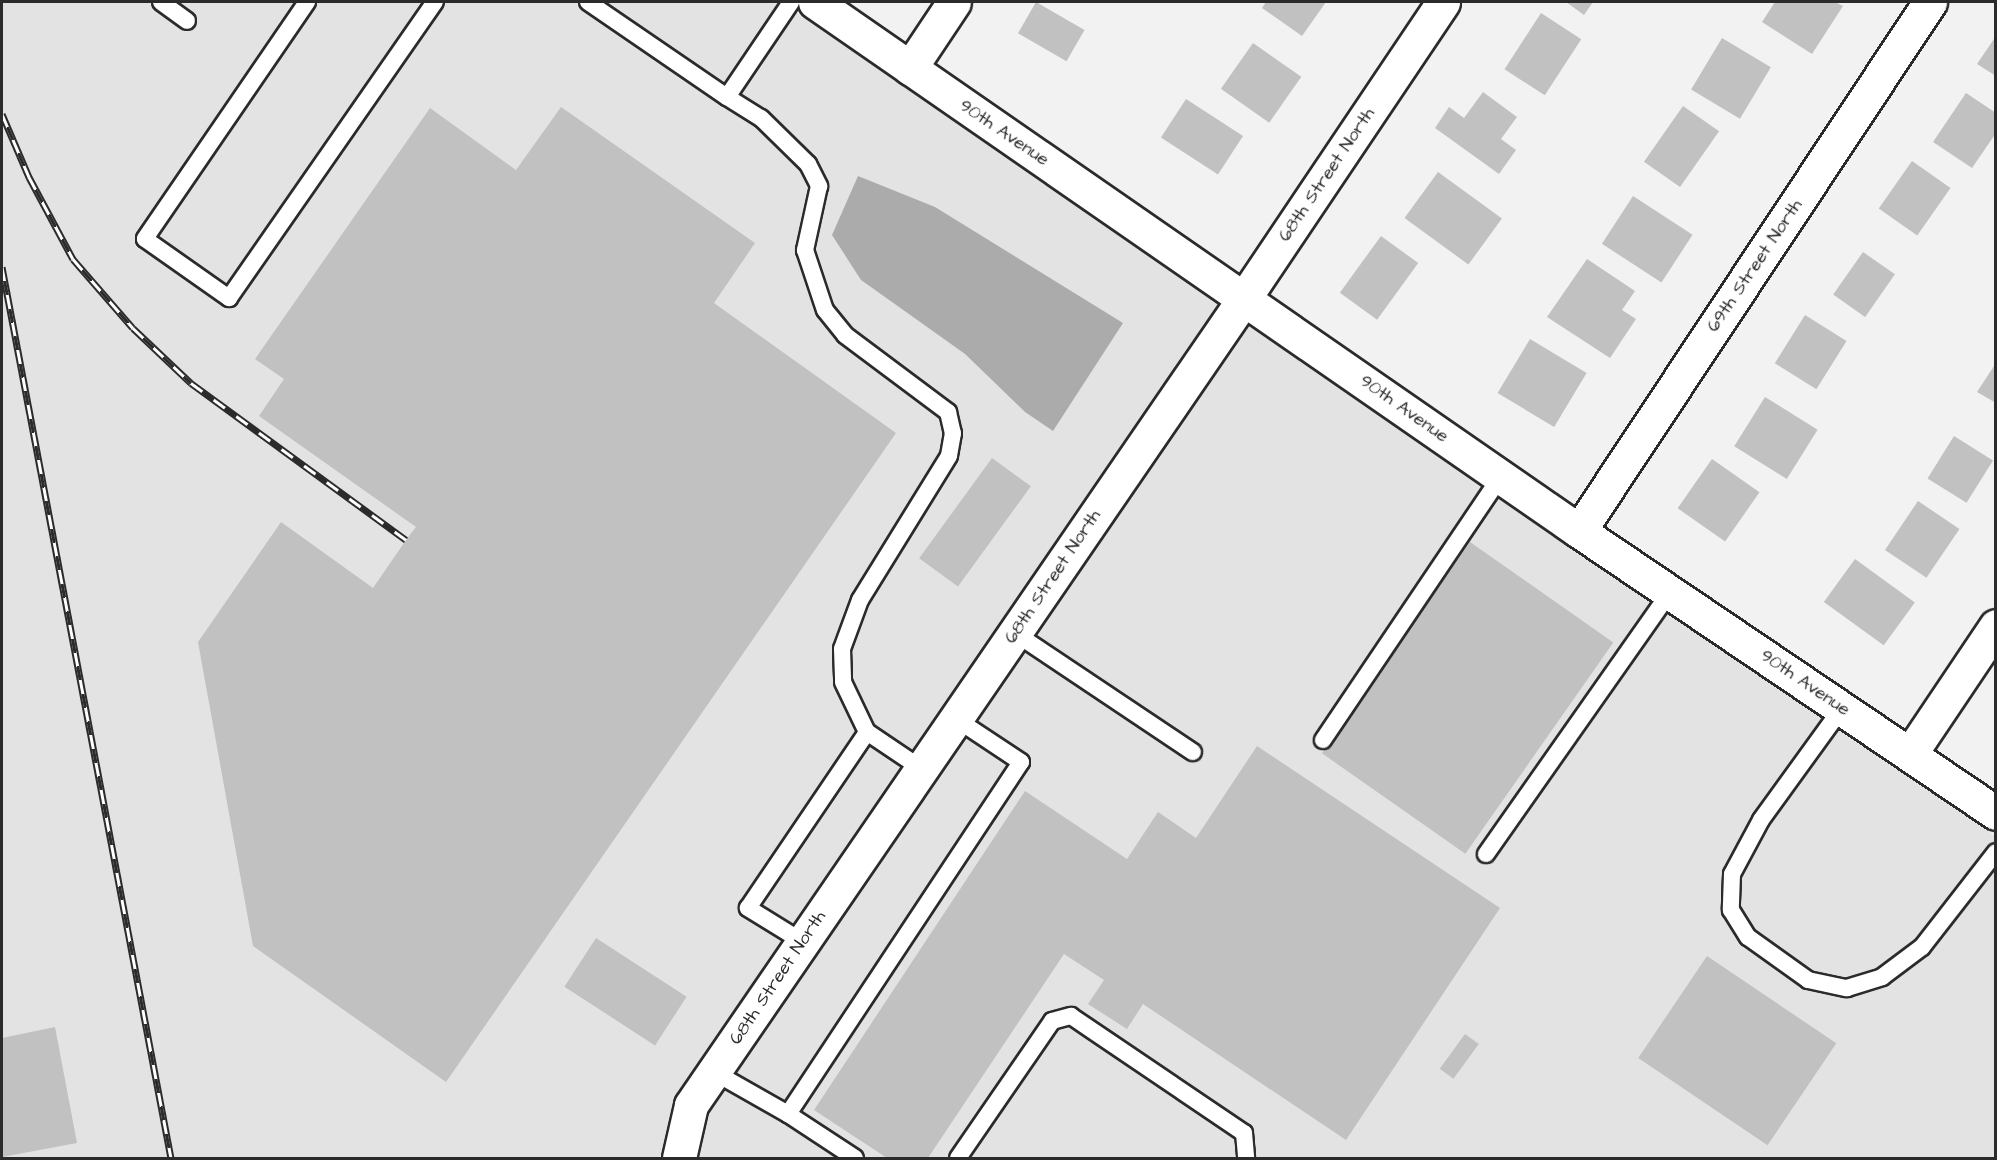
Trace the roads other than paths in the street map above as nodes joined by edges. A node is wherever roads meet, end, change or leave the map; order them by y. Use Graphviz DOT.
graph roads {
  1 [pos="161,2"];
  2 [pos="307,2"];
  3 [pos="435,2"];
  4 [pos="588,2"];
  5 [pos="791,2"];
  6 [pos="815,2"];
  7 [pos="954,2"];
  8 [pos="1443,2"];
  9 [pos="1930,2"];
  10 [pos="188,21"];
  11 [pos="910,68"];
  12 [pos="727,97"];
  13 [pos="1245,297"];
  14 [pos="1501,476"];
  15 [pos="1579,531"];
  16 [pos="1670,592"];
  17 [pos="1995,626"];
  18 [pos="1015,633"];
  19 [pos="1842,708"];
  20 [pos="956,719"];
  21 [pos="867,732"];
  22 [pos="1323,740"];
  23 [pos="1193,752"];
  24 [pos="1910,754"];
  25 [pos="922,769"];
  26 [pos="1995,813"];
  27 [pos="1995,852"];
  28 [pos="1486,854"];
  29 [pos="802,942"];
  30 [pos="714,1072"];
  31 [pos="788,1114"];
  32 [pos="679,1158"];
  33 [pos="855,1158"];
  34 [pos="958,1158"];
  35 [pos="1246,1158"];
  1 -- 10 [label="lane"];
  2 -- 3 [label="lane"];
  4 -- 12 [label="lane"];
  5 -- 12 [label="lane"];
  6 -- 11 [label="street, 90th Avenue"];
  7 -- 11 [label="street"];
  8 -- 13 [label="street, 68th Street North"];
  9 -- 15 [label="street, 69th Street North"];
  11 -- 13 [label="street, 90th Avenue"];
  12 -- 21 [label="lane"];
  13 -- 14 [label="street, 90th Avenue"];
  13 -- 18 [label="street, 68th Street North"];
  14 -- 15 [label="street, 90th Avenue"];
  14 -- 22 [label="lane"];
  15 -- 16 [label="street, 90th Avenue"];
  16 -- 19 [label="street, 90th Avenue"];
  16 -- 28 [label="lane"];
  17 -- 24 [label="street"];
  18 -- 20 [label="street, 68th Street North"];
  18 -- 23 [label="lane"];
  19 -- 24 [label="street, 90th Avenue"];
  19 -- 27 [label="lane"];
  20 -- 25 [label="street, 68th Street North"];
  20 -- 31 [label="lane"];
  21 -- 25 [label="lane"];
  21 -- 29 [label="lane"];
  24 -- 26 [label="street, 90th Avenue"];
  25 -- 29 [label="street, 68th Street North"];
  29 -- 30 [label="street, 68th Street North"];
  30 -- 31 [label="lane"];
  30 -- 32 [label="street, 68th Street North"];
  31 -- 33 [label="lane"];
  34 -- 35 [label="lane"];
}
